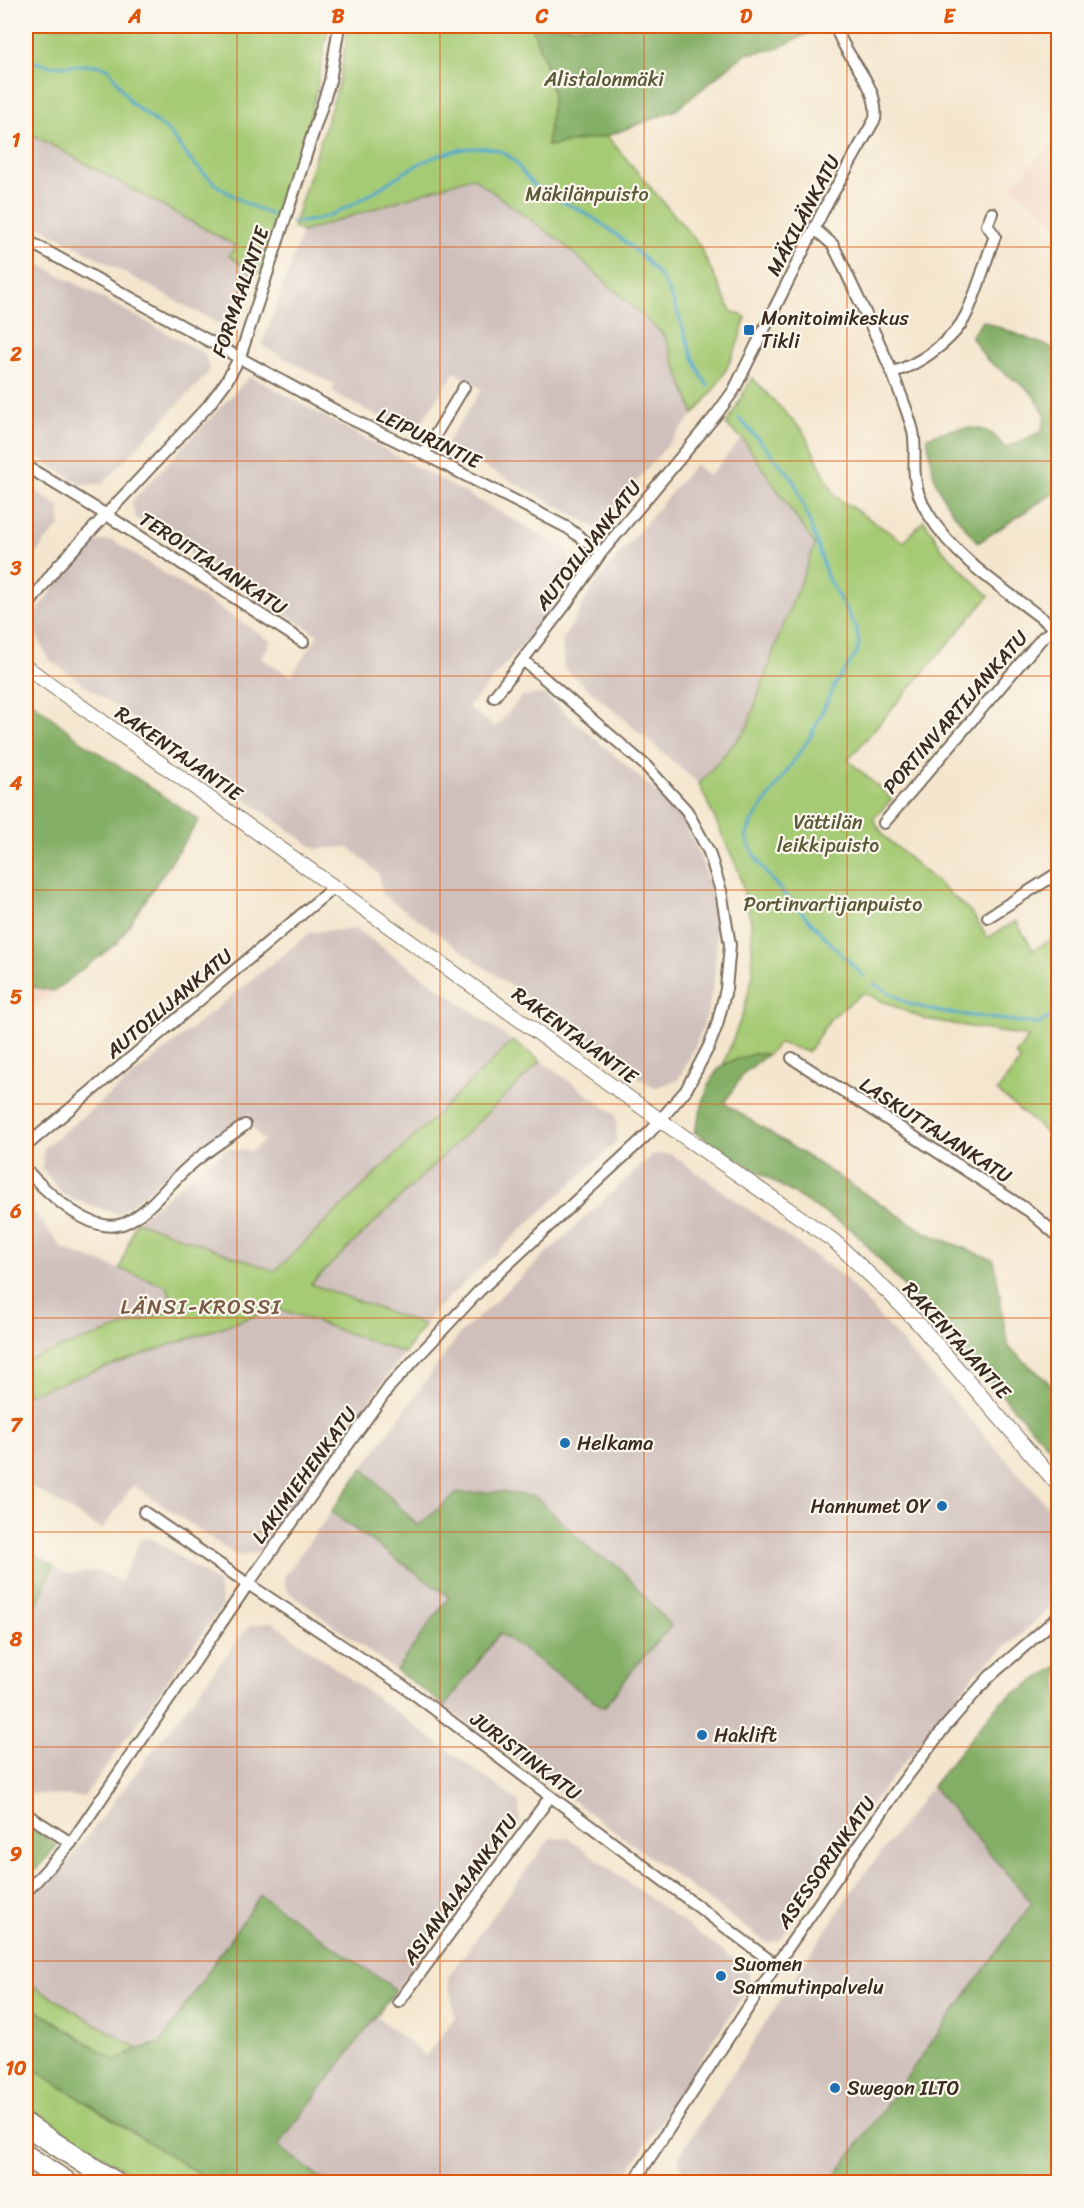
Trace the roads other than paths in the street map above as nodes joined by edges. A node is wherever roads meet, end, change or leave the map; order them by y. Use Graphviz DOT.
graph roads {
  1 [pos="339,26"];
  2 [pos="836,26"];
  3 [pos="992,213"];
  4 [pos="815,229"];
  5 [pos="26,240"];
  6 [pos="240,357"];
  7 [pos="891,372"];
  8 [pos="464,387"];
  9 [pos="714,418"];
  10 [pos="424,454"];
  11 [pos="26,466"];
  12 [pos="105,514"];
  13 [pos="601,553"];
  14 [pos="26,608"];
  15 [pos="1058,629"];
  16 [pos="303,642"];
  17 [pos="523,660"];
  18 [pos="26,667"];
  19 [pos="494,697"];
  20 [pos="884,823"];
  21 [pos="1059,873"];
  22 [pos="334,887"];
  23 [pos="988,917"];
  24 [pos="792,1058"];
  25 [pos="660,1120"];
  26 [pos="245,1125"];
  27 [pos="26,1146"];
  28 [pos="26,1170"];
  29 [pos="1059,1236"];
  30 [pos="1059,1485"];
  31 [pos="144,1512"];
  32 [pos="248,1584"];
  33 [pos="1059,1617"];
  34 [pos="550,1797"];
  35 [pos="26,1814"];
  36 [pos="70,1843"];
  37 [pos="26,1893"];
  38 [pos="776,1965"];
  39 [pos="399,2002"];
  40 [pos="26,2125"];
  41 [pos="26,2156"];
  42 [pos="66,2182"];
  43 [pos="114,2182"];
  44 [pos="634,2182"];
  1 -- 6 [label="street, FORMAALINTIE"];
  2 -- 4 [label="street, MÄKILÄNKATU"];
  3 -- 7 [label="street"];
  4 -- 7 [label="street"];
  4 -- 9 [label="street, MÄKILÄNKATU"];
  5 -- 6 [label="street, LEIPURINTIE"];
  6 -- 10 [label="street, LEIPURINTIE"];
  6 -- 12 [label="street, FORMAALINTIE"];
  7 -- 15 [label="street"];
  8 -- 10 [label="street"];
  9 -- 13 [label="street, AUTOILIJANKATU"];
  10 -- 13 [label="street, LEIPURINTIE"];
  11 -- 12 [label="street, TEROITTAJANKATU"];
  12 -- 14 [label="street, FORMAALINTIE"];
  12 -- 16 [label="street, TEROITTAJANKATU"];
  13 -- 17 [label="street, AUTOILIJANKATU"];
  15 -- 20 [label="street, PORTINVARTIJANKATU"];
  17 -- 19 [label="street, AUTOILIJANKATU"];
  17 -- 25 [label="street, LAKIMIEHENKATU"];
  18 -- 22 [label="street, RAKENTAJANTIE"];
  21 -- 23 [label="street"];
  22 -- 25 [label="street, RAKENTAJANTIE"];
  22 -- 27 [label="street, AUTOILIJANKATU"];
  24 -- 29 [label="street, LASKUTTAJANKATU"];
  25 -- 30 [label="street, RAKENTAJANTIE"];
  25 -- 32 [label="street, LAKIMIEHENKATU"];
  26 -- 28 [label="street"];
  31 -- 32 [label="street, JURISTINKATU"];
  32 -- 34 [label="street, JURISTINKATU"];
  32 -- 36 [label="street, LAKIMIEHENKATU"];
  33 -- 38 [label="street, ASESSORINKATU"];
  34 -- 38 [label="street, JURISTINKATU"];
  34 -- 39 [label="street, ASIANAJAJANKATU"];
  35 -- 36 [label="street"];
  36 -- 37 [label="street, LAKIMIEHENKATU"];
  38 -- 44 [label="street, ASESSORINKATU"];
  40 -- 43 [label="highway"];
  41 -- 42 [label="highway"];
}
